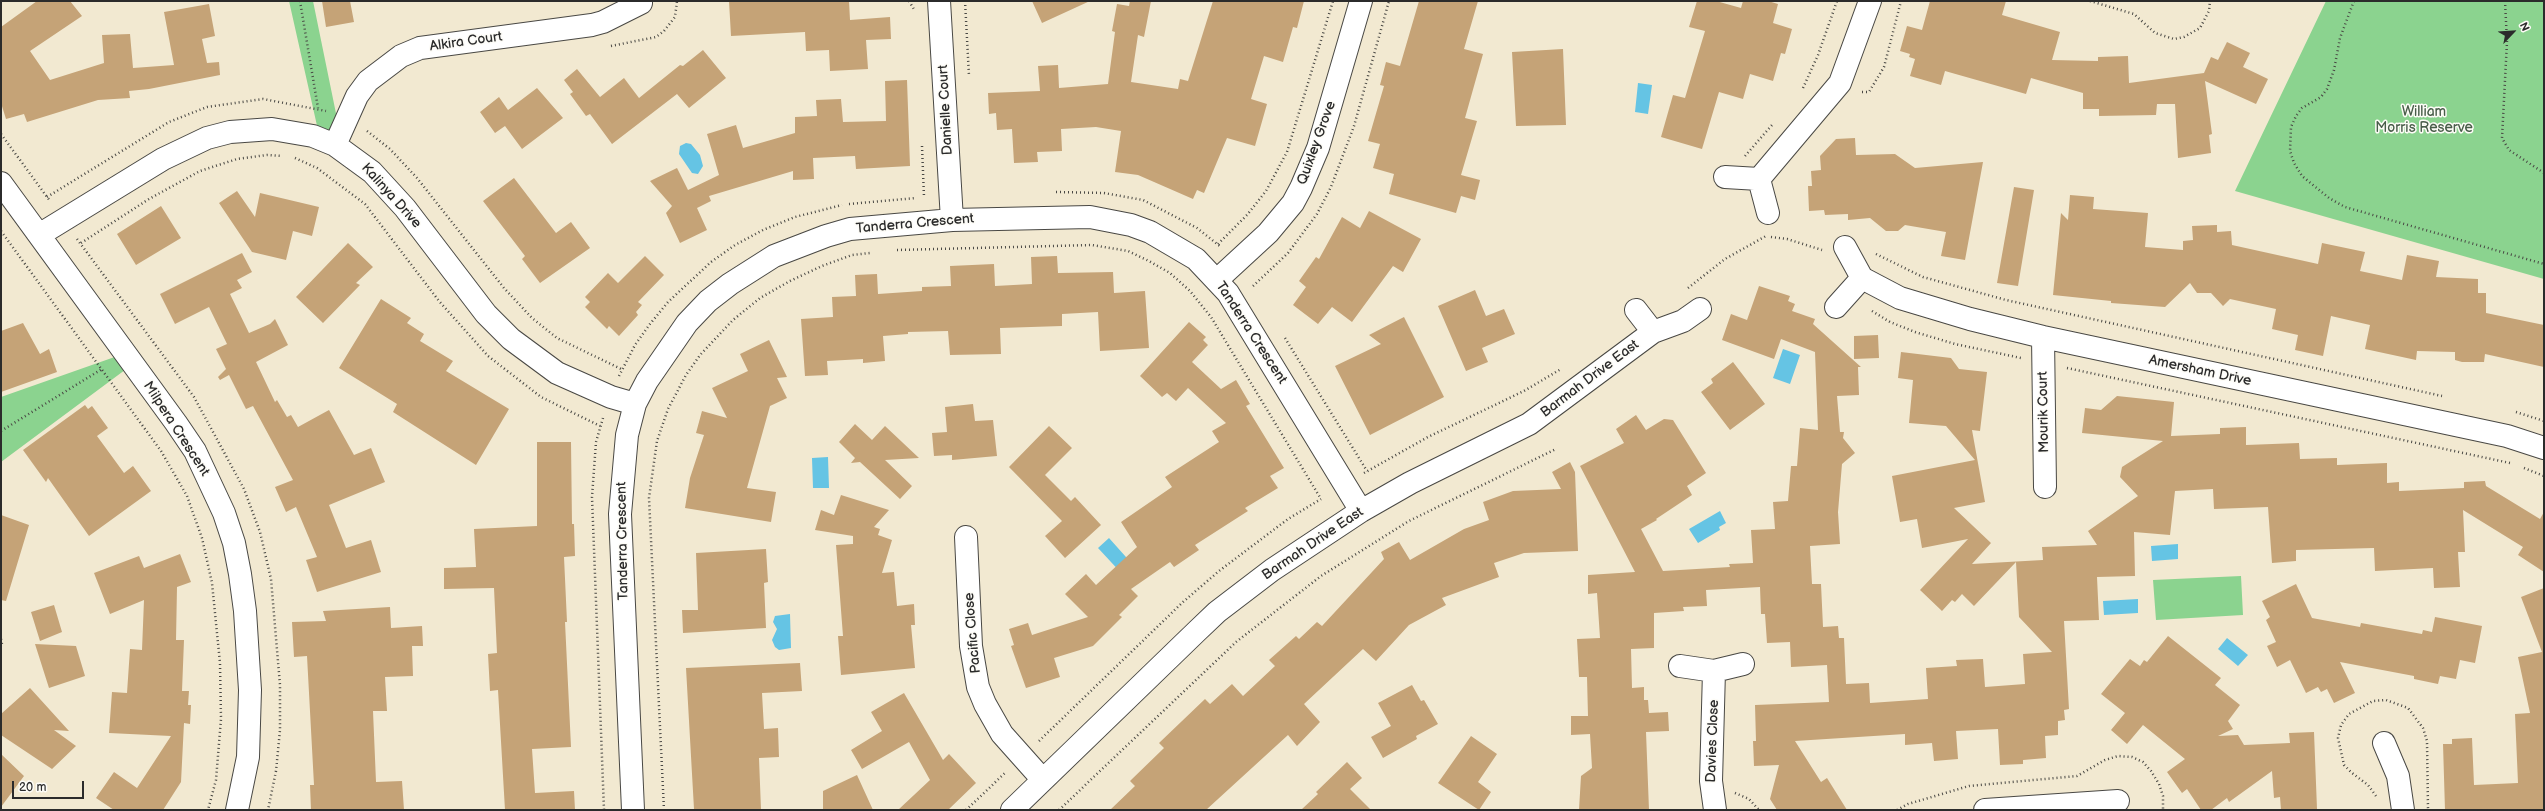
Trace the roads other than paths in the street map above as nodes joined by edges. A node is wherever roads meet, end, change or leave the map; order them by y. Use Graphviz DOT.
graph roads {
  1 [pos="939,1"];
  2 [pos="1362,1"];
  3 [pos="1870,1"];
  4 [pos="641,2"];
  5 [pos="335,145"];
  6 [pos="1725,177"];
  7 [pos="1759,179"];
  8 [pos="1,182"];
  9 [pos="1768,213"];
  10 [pos="952,220"];
  11 [pos="39,235"];
  12 [pos="1845,247"];
  13 [pos="1862,278"];
  14 [pos="1217,280"];
  15 [pos="1836,307"];
  16 [pos="1636,310"];
  17 [pos="1692,315"];
  18 [pos="1653,332"];
  19 [pos="2043,337"];
  20 [pos="635,404"];
  21 [pos="2544,448"];
  22 [pos="2045,487"];
  23 [pos="1361,511"];
  24 [pos="966,537"];
  25 [pos="1743,664"];
  26 [pos="1680,666"];
  27 [pos="1714,671"];
  28 [pos="2384,743"];
  29 [pos="1043,780"];
  30 [pos="2118,801"];
  31 [pos="237,810"];
  32 [pos="633,810"];
  33 [pos="1012,810"];
  34 [pos="1715,810"];
  35 [pos="1985,810"];
  36 [pos="2403,810"];
  1 -- 10 [label="street, Danielle Court"];
  2 -- 14 [label="street, Quixley Grove"];
  3 -- 7 [label="street"];
  4 -- 5 [label="street, Alkira Court"];
  5 -- 11 [label="street, Kalinya Drive"];
  5 -- 20 [label="street, Kalinya Drive"];
  6 -- 7 [label="street"];
  7 -- 9 [label="street"];
  8 -- 11 [label="street, Milpera Crescent"];
  10 -- 14 [label="street, Tanderra Crescent"];
  10 -- 20 [label="street, Tanderra Crescent"];
  11 -- 31 [label="street, Milpera Crescent"];
  12 -- 13 [label="street"];
  13 -- 15 [label="street"];
  13 -- 19 [label="street, Amersham Drive"];
  14 -- 23 [label="street, Tanderra Crescent"];
  16 -- 18 [label="street, Barmah Drive East"];
  17 -- 18 [label="street, Barmah Drive East"];
  18 -- 23 [label="street, Barmah Drive East"];
  19 -- 21 [label="street, Amersham Drive"];
  19 -- 22 [label="street, Mourik Court"];
  20 -- 32 [label="street, Tanderra Crescent"];
  23 -- 29 [label="street, Barmah Drive East"];
  24 -- 29 [label="street, Pacific Close"];
  25 -- 27 [label="street"];
  26 -- 27 [label="street"];
  27 -- 34 [label="street, Davies Close"];
  28 -- 36 [label="street"];
  29 -- 33 [label="street, Barmah Drive East"];
  30 -- 35 [label="street"];
}
